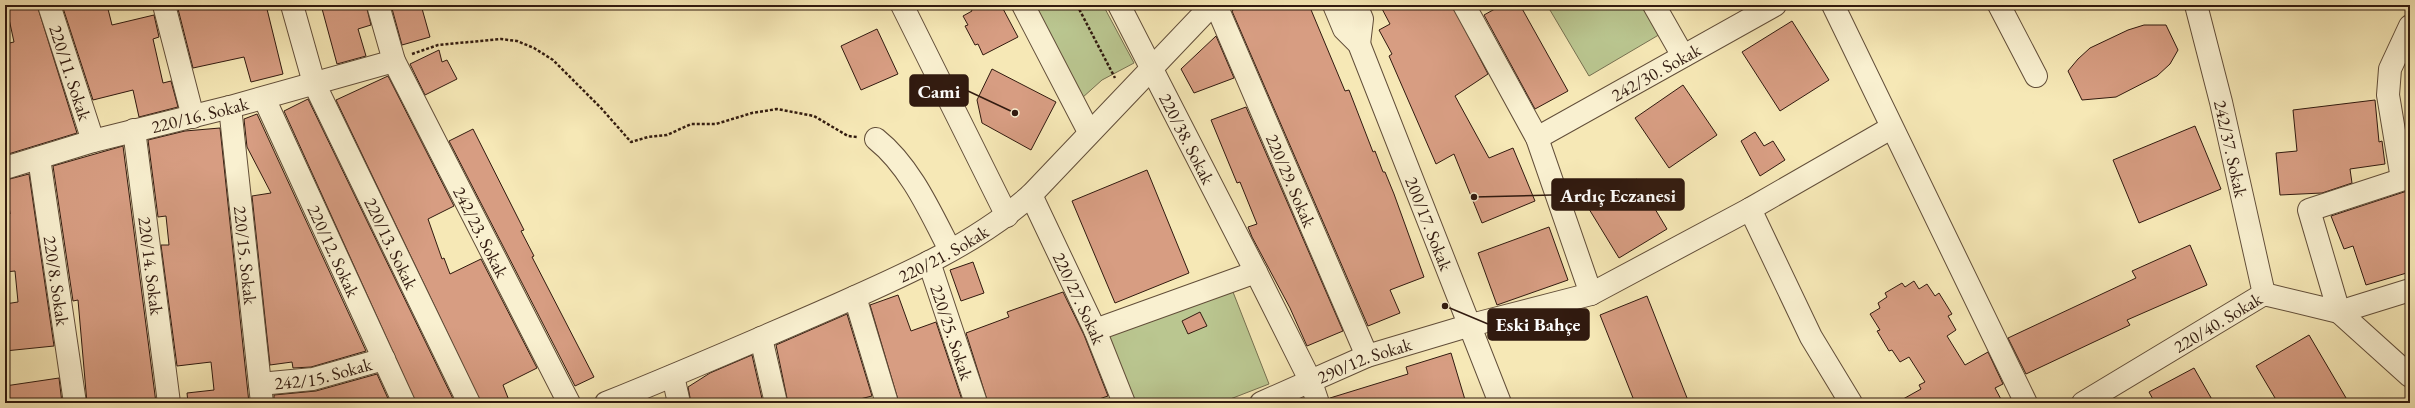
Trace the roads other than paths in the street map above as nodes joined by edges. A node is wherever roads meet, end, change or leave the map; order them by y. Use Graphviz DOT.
graph roads {
  1 [pos="49,5"];
  2 [pos="164,5"];
  3 [pos="292,5"];
  4 [pos="378,5"];
  5 [pos="902,5"];
  6 [pos="1023,5"];
  7 [pos="1119,5"];
  8 [pos="1212,5"];
  9 [pos="1216,5"];
  10 [pos="1334,5"];
  11 [pos="1356,5"];
  12 [pos="1654,5"];
  13 [pos="1775,5"];
  14 [pos="1833,5"];
  15 [pos="1999,5"];
  16 [pos="2196,5"];
  17 [pos="1468,6"];
  18 [pos="2410,26"];
  19 [pos="1359,44"];
  20 [pos="1683,56"];
  21 [pos="394,60"];
  22 [pos="1153,68"];
  23 [pos="2036,76"];
  24 [pos="314,83"];
  25 [pos="264,98"];
  26 [pos="230,107"];
  27 [pos="193,117"];
  28 [pos="1891,128"];
  29 [pos="134,130"];
  30 [pos="1089,132"];
  31 [pos="1537,138"];
  32 [pos="876,139"];
  33 [pos="92,141"];
  34 [pos="39,158"];
  35 [pos="5,168"];
  36 [pos="2406,178"];
  37 [pos="1031,195"];
  38 [pos="1750,209"];
  39 [pos="1007,216"];
  40 [pos="950,250"];
  41 [pos="929,262"];
  42 [pos="1256,272"];
  43 [pos="2410,290"];
  44 [pos="1591,294"];
  45 [pos="2264,294"];
  46 [pos="855,297"];
  47 [pos="2339,312"];
  48 [pos="1471,325"];
  49 [pos="1095,330"];
  50 [pos="761,338"];
  51 [pos="1367,356"];
  52 [pos="384,359"];
  53 [pos="673,376"];
  54 [pos="2410,376"];
  55 [pos="1311,382"];
  56 [pos="261,393"];
  57 [pos="75,403"];
  58 [pos="169,403"];
  59 [pos="404,403"];
  60 [pos="468,403"];
  61 [pos="569,403"];
  62 [pos="606,403"];
  63 [pos="679,403"];
  64 [pos="776,403"];
  65 [pos="887,403"];
  66 [pos="976,403"];
  67 [pos="1124,403"];
  68 [pos="1261,403"];
  69 [pos="1318,403"];
  70 [pos="1500,403"];
  71 [pos="1851,403"];
  72 [pos="2026,403"];
  73 [pos="2083,403"];
  1 -- 33 [label="street, 220/11. Sokak"];
  2 -- 27 [label="street"];
  3 -- 24 [label="street, 220/13. Sokak"];
  4 -- 21 [label="street, 242/23. Sokak"];
  5 -- 39 [label="street"];
  6 -- 30 [label="street"];
  7 -- 22 [label="street, 220/38. Sokak"];
  8 -- 22 [label="street, 220/21. Sokak"];
  9 -- 51 [label="street, 220/29. Sokak"];
  10 -- 19 [label="street, 200/17. Sokak"];
  11 -- 19 [label="street, 200/17. Sokak"];
  12 -- 20 [label="street"];
  13 -- 20 [label="street, 242/30. Sokak"];
  14 -- 28 [label="street"];
  15 -- 23 [label="street"];
  16 -- 45 [label="street, 242/37. Sokak"];
  17 -- 31 [label="street"];
  18 -- 36 [label="street"];
  19 -- 48 [label="street, 200/17. Sokak"];
  20 -- 31 [label="street, 242/30. Sokak"];
  21 -- 24 [label="street, 220/16. Sokak"];
  21 -- 61 [label="street, 242/23. Sokak"];
  22 -- 30 [label="street, 220/21. Sokak"];
  22 -- 42 [label="street, 220/38. Sokak"];
  24 -- 25 [label="street, 220/16. Sokak"];
  24 -- 60 [label="street, 220/13. Sokak"];
  25 -- 26 [label="street, 220/16. Sokak"];
  25 -- 52 [label="street, 220/12. Sokak"];
  26 -- 27 [label="street, 220/16. Sokak"];
  26 -- 56 [label="street, 220/15. Sokak"];
  27 -- 29 [label="street, 220/16. Sokak"];
  28 -- 38 [label="street, 290/12. Sokak"];
  28 -- 72 [label="street"];
  29 -- 33 [label="street, 220/16. Sokak"];
  29 -- 58 [label="street, 220/14. Sokak"];
  30 -- 37 [label="street, 220/21. Sokak"];
  31 -- 44 [label="street"];
  32 -- 40 [label="street"];
  33 -- 34 [label="street, 220/16. Sokak"];
  34 -- 35 [label="street, 220/16. Sokak"];
  34 -- 57 [label="street, 220/8. Sokak"];
  36 -- 47 [label="street"];
  37 -- 39 [label="street, 220/21. Sokak"];
  37 -- 49 [label="street, 220/27. Sokak"];
  38 -- 44 [label="street, 290/12. Sokak"];
  38 -- 71 [label="street"];
  39 -- 40 [label="street, 220/21. Sokak"];
  40 -- 41 [label="street, 220/21. Sokak"];
  41 -- 46 [label="street, 220/21. Sokak"];
  41 -- 66 [label="street, 220/25. Sokak"];
  42 -- 49 [label="street"];
  42 -- 55 [label="street, 220/38. Sokak"];
  43 -- 47 [label="street"];
  44 -- 48 [label="street, 290/12. Sokak"];
  45 -- 47 [label="street, 220/40. Sokak"];
  45 -- 73 [label="street, 220/40. Sokak"];
  46 -- 50 [label="street, 220/21. Sokak"];
  46 -- 65 [label="street"];
  47 -- 54 [label="street"];
  48 -- 51 [label="street, 290/12. Sokak"];
  48 -- 70 [label="street, 200/17. Sokak"];
  49 -- 67 [label="street, 220/27. Sokak"];
  50 -- 53 [label="street, 220/21. Sokak"];
  50 -- 64 [label="street"];
  51 -- 55 [label="street, 290/12. Sokak"];
  52 -- 56 [label="street, 242/15. Sokak"];
  52 -- 59 [label="street, 220/12. Sokak"];
  53 -- 62 [label="street, 220/21. Sokak"];
  53 -- 63 [label="street"];
  55 -- 68 [label="street, 290/12. Sokak"];
  55 -- 69 [label="street, 220/38. Sokak"];
}
